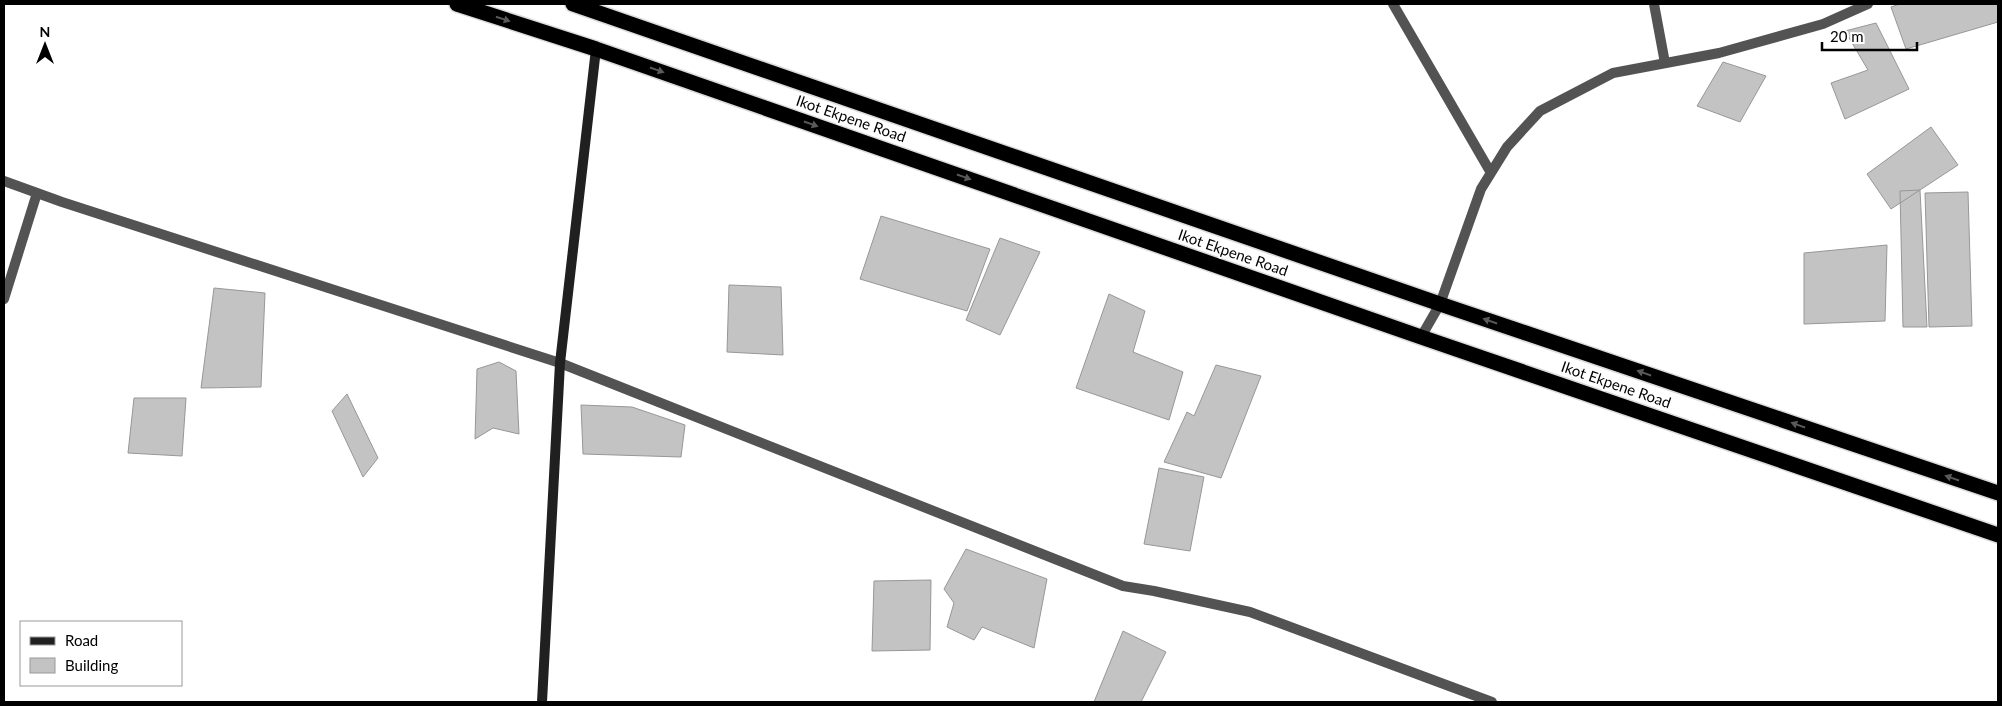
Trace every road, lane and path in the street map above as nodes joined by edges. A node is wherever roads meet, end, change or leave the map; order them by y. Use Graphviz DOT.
graph roads {
  1 [pos="457,4"];
  2 [pos="573,4"];
  3 [pos="1393,4"];
  4 [pos="1654,4"];
  5 [pos="1868,4"];
  6 [pos="596,49"];
  7 [pos="1665,63"];
  8 [pos="1491,173"];
  9 [pos="4,181"];
  10 [pos="37,193"];
  11 [pos="4,299"];
  12 [pos="1440,304"];
  13 [pos="1421,337"];
  14 [pos="560,363"];
  15 [pos="1998,493"];
  16 [pos="1998,535"];
  17 [pos="542,702"];
  18 [pos="1492,702"];
  1 -- 6 [label="highway, Ikot Ekpene Road, one-way"];
  2 -- 12 [label="highway, Ikot Ekpene Road"];
  3 -- 8 [label="street"];
  4 -- 7 [label="street"];
  5 -- 7 [label="street"];
  6 -- 13 [label="highway, Ikot Ekpene Road, one-way"];
  6 -- 14 [label="street"];
  7 -- 8 [label="street"];
  8 -- 12 [label="street"];
  9 -- 10 [label="street"];
  10 -- 11 [label="street"];
  10 -- 14 [label="street"];
  12 -- 13 [label="street"];
  15 -- 12 [label="highway, Ikot Ekpene Road, one-way"];
  13 -- 16 [label="highway, Ikot Ekpene Road"];
  14 -- 17 [label="street"];
  14 -- 18 [label="street"];
}
